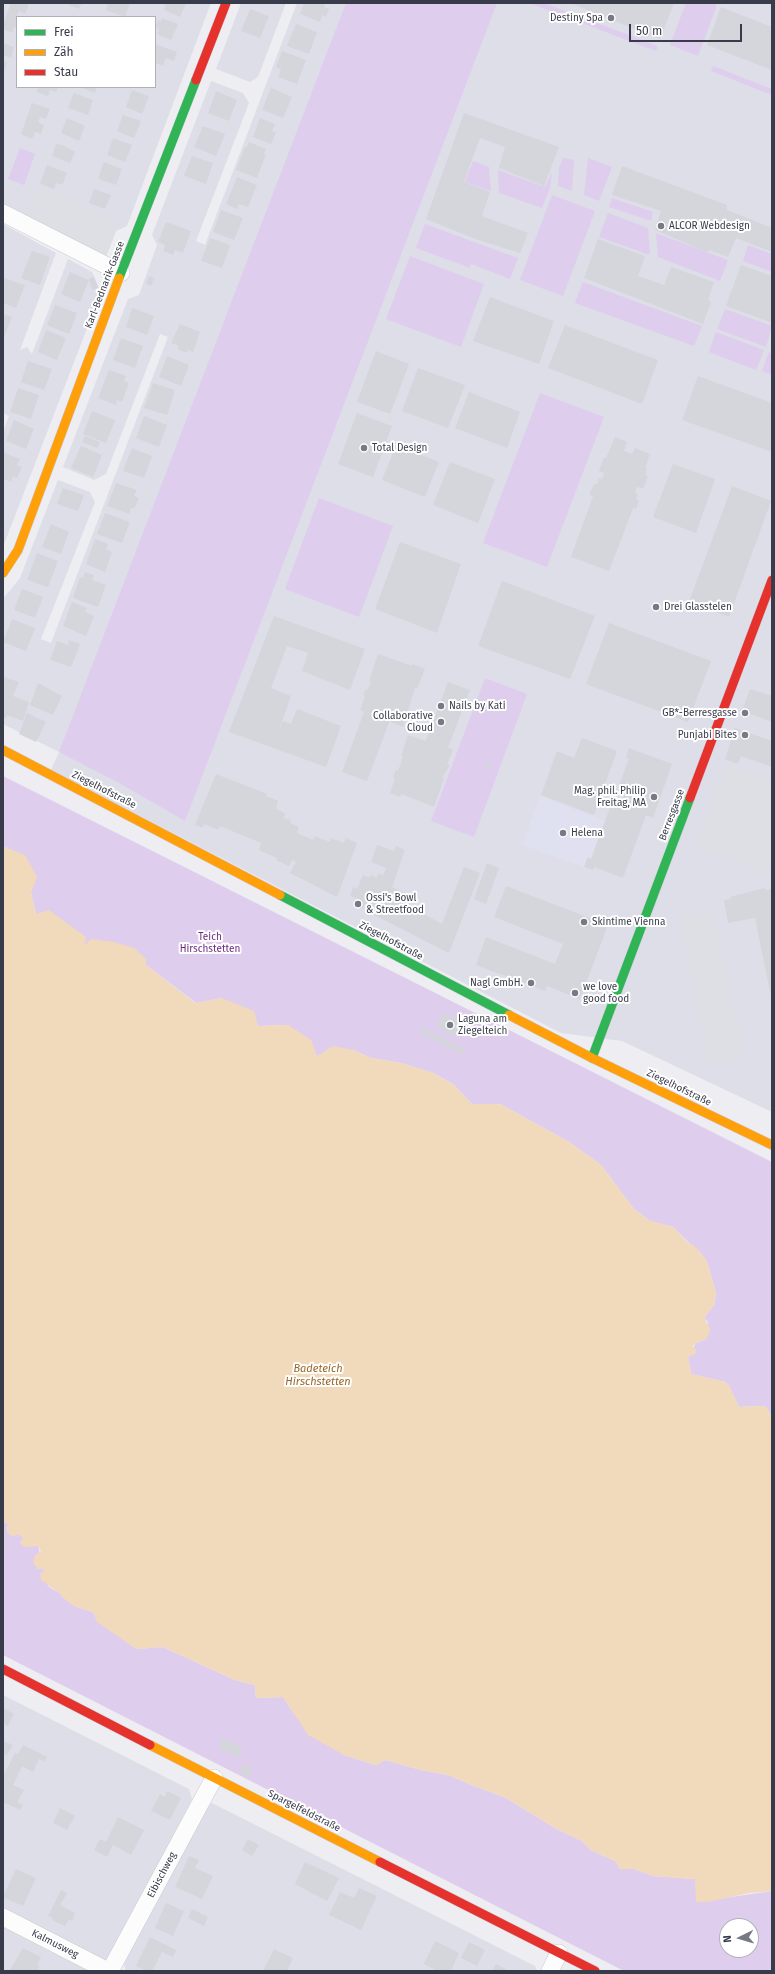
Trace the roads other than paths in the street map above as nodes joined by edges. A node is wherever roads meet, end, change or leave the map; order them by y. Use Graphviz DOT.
graph roads {
  1 [pos="226,3"];
  2 [pos="3,213"];
  3 [pos="121,272"];
  4 [pos="3,573"];
  5 [pos="772,580"];
  6 [pos="3,750"];
  7 [pos="592,1058"];
  8 [pos="772,1144"];
  9 [pos="3,1669"];
  10 [pos="214,1778"];
  11 [pos="3,1918"];
  12 [pos="559,1953"];
  13 [pos="109,1971"];
  14 [pos="550,1971"];
  15 [pos="596,1971"];
  1 -- 3 [label="street, Karl-Bednarik-Gasse"];
  2 -- 3 [label="street"];
  3 -- 4 [label="street, Karl-Bednarik-Gasse"];
  5 -- 7 [label="street, Berresgasse"];
  6 -- 7 [label="street, Ziegelhofstraße"];
  7 -- 8 [label="street, Ziegelhofstraße"];
  9 -- 10 [label="street, Spargelfeldstraße"];
  10 -- 12 [label="street, Spargelfeldstraße"];
  10 -- 13 [label="street, Eibischweg"];
  11 -- 13 [label="street, Kalmusweg"];
  12 -- 14 [label="street"];
  12 -- 15 [label="street, Spargelfeldstraße"];
}
